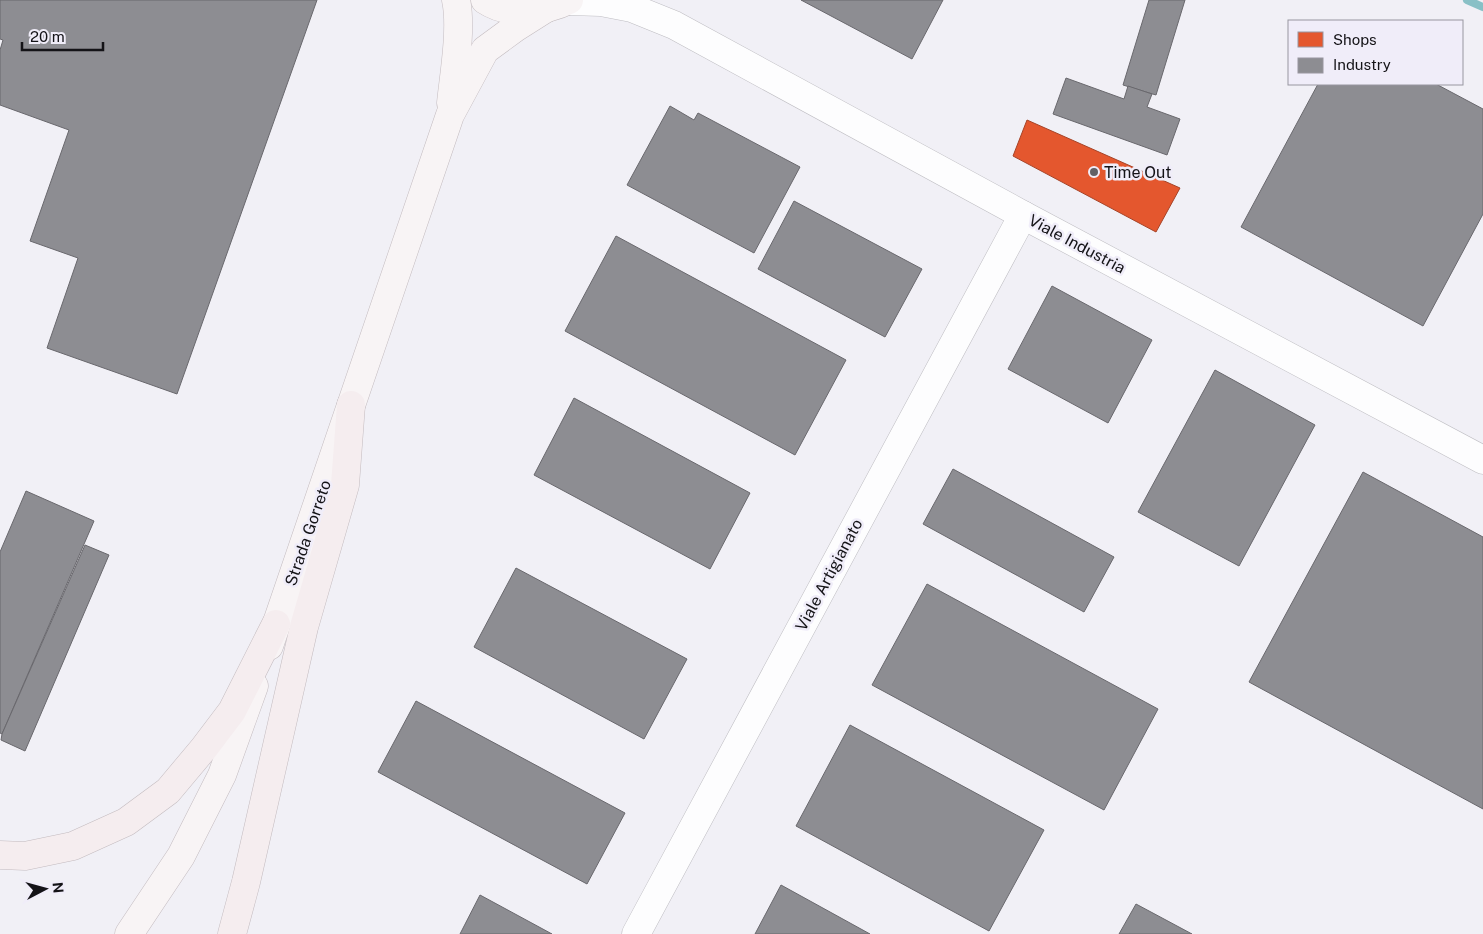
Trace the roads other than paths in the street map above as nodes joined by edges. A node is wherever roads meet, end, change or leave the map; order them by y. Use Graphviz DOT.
graph roads {
  1 [pos="456,0"];
  2 [pos="486,0"];
  3 [pos="654,0"];
  4 [pos="561,3"];
  5 [pos="674,25"];
  6 [pos="450,115"];
  7 [pos="1023,215"];
  8 [pos="351,405"];
  9 [pos="1483,460"];
  10 [pos="276,624"];
  11 [pos="0,855"];
  12 [pos="129,934"];
  13 [pos="232,934"];
  14 [pos="636,934"];
  1 -- 6 [label="main road, Strada Gorreto"];
  2 -- 4 [label="main road"];
  3 -- 5 [label="street, Viale Industria"];
  4 -- 5 [label="street, Viale Industria"];
  4 -- 6 [label="main road, Strada Gorreto"];
  5 -- 7 [label="street, Viale Industria"];
  6 -- 8 [label="main road, Strada Gorreto"];
  7 -- 9 [label="street, Viale Industria"];
  7 -- 14 [label="street, Viale Artigianato"];
  8 -- 10 [label="main road, Strada Gorreto"];
  8 -- 13 [label="highway"];
  10 -- 11 [label="highway"];
  10 -- 12 [label="main road, Strada Gorreto"];
}
